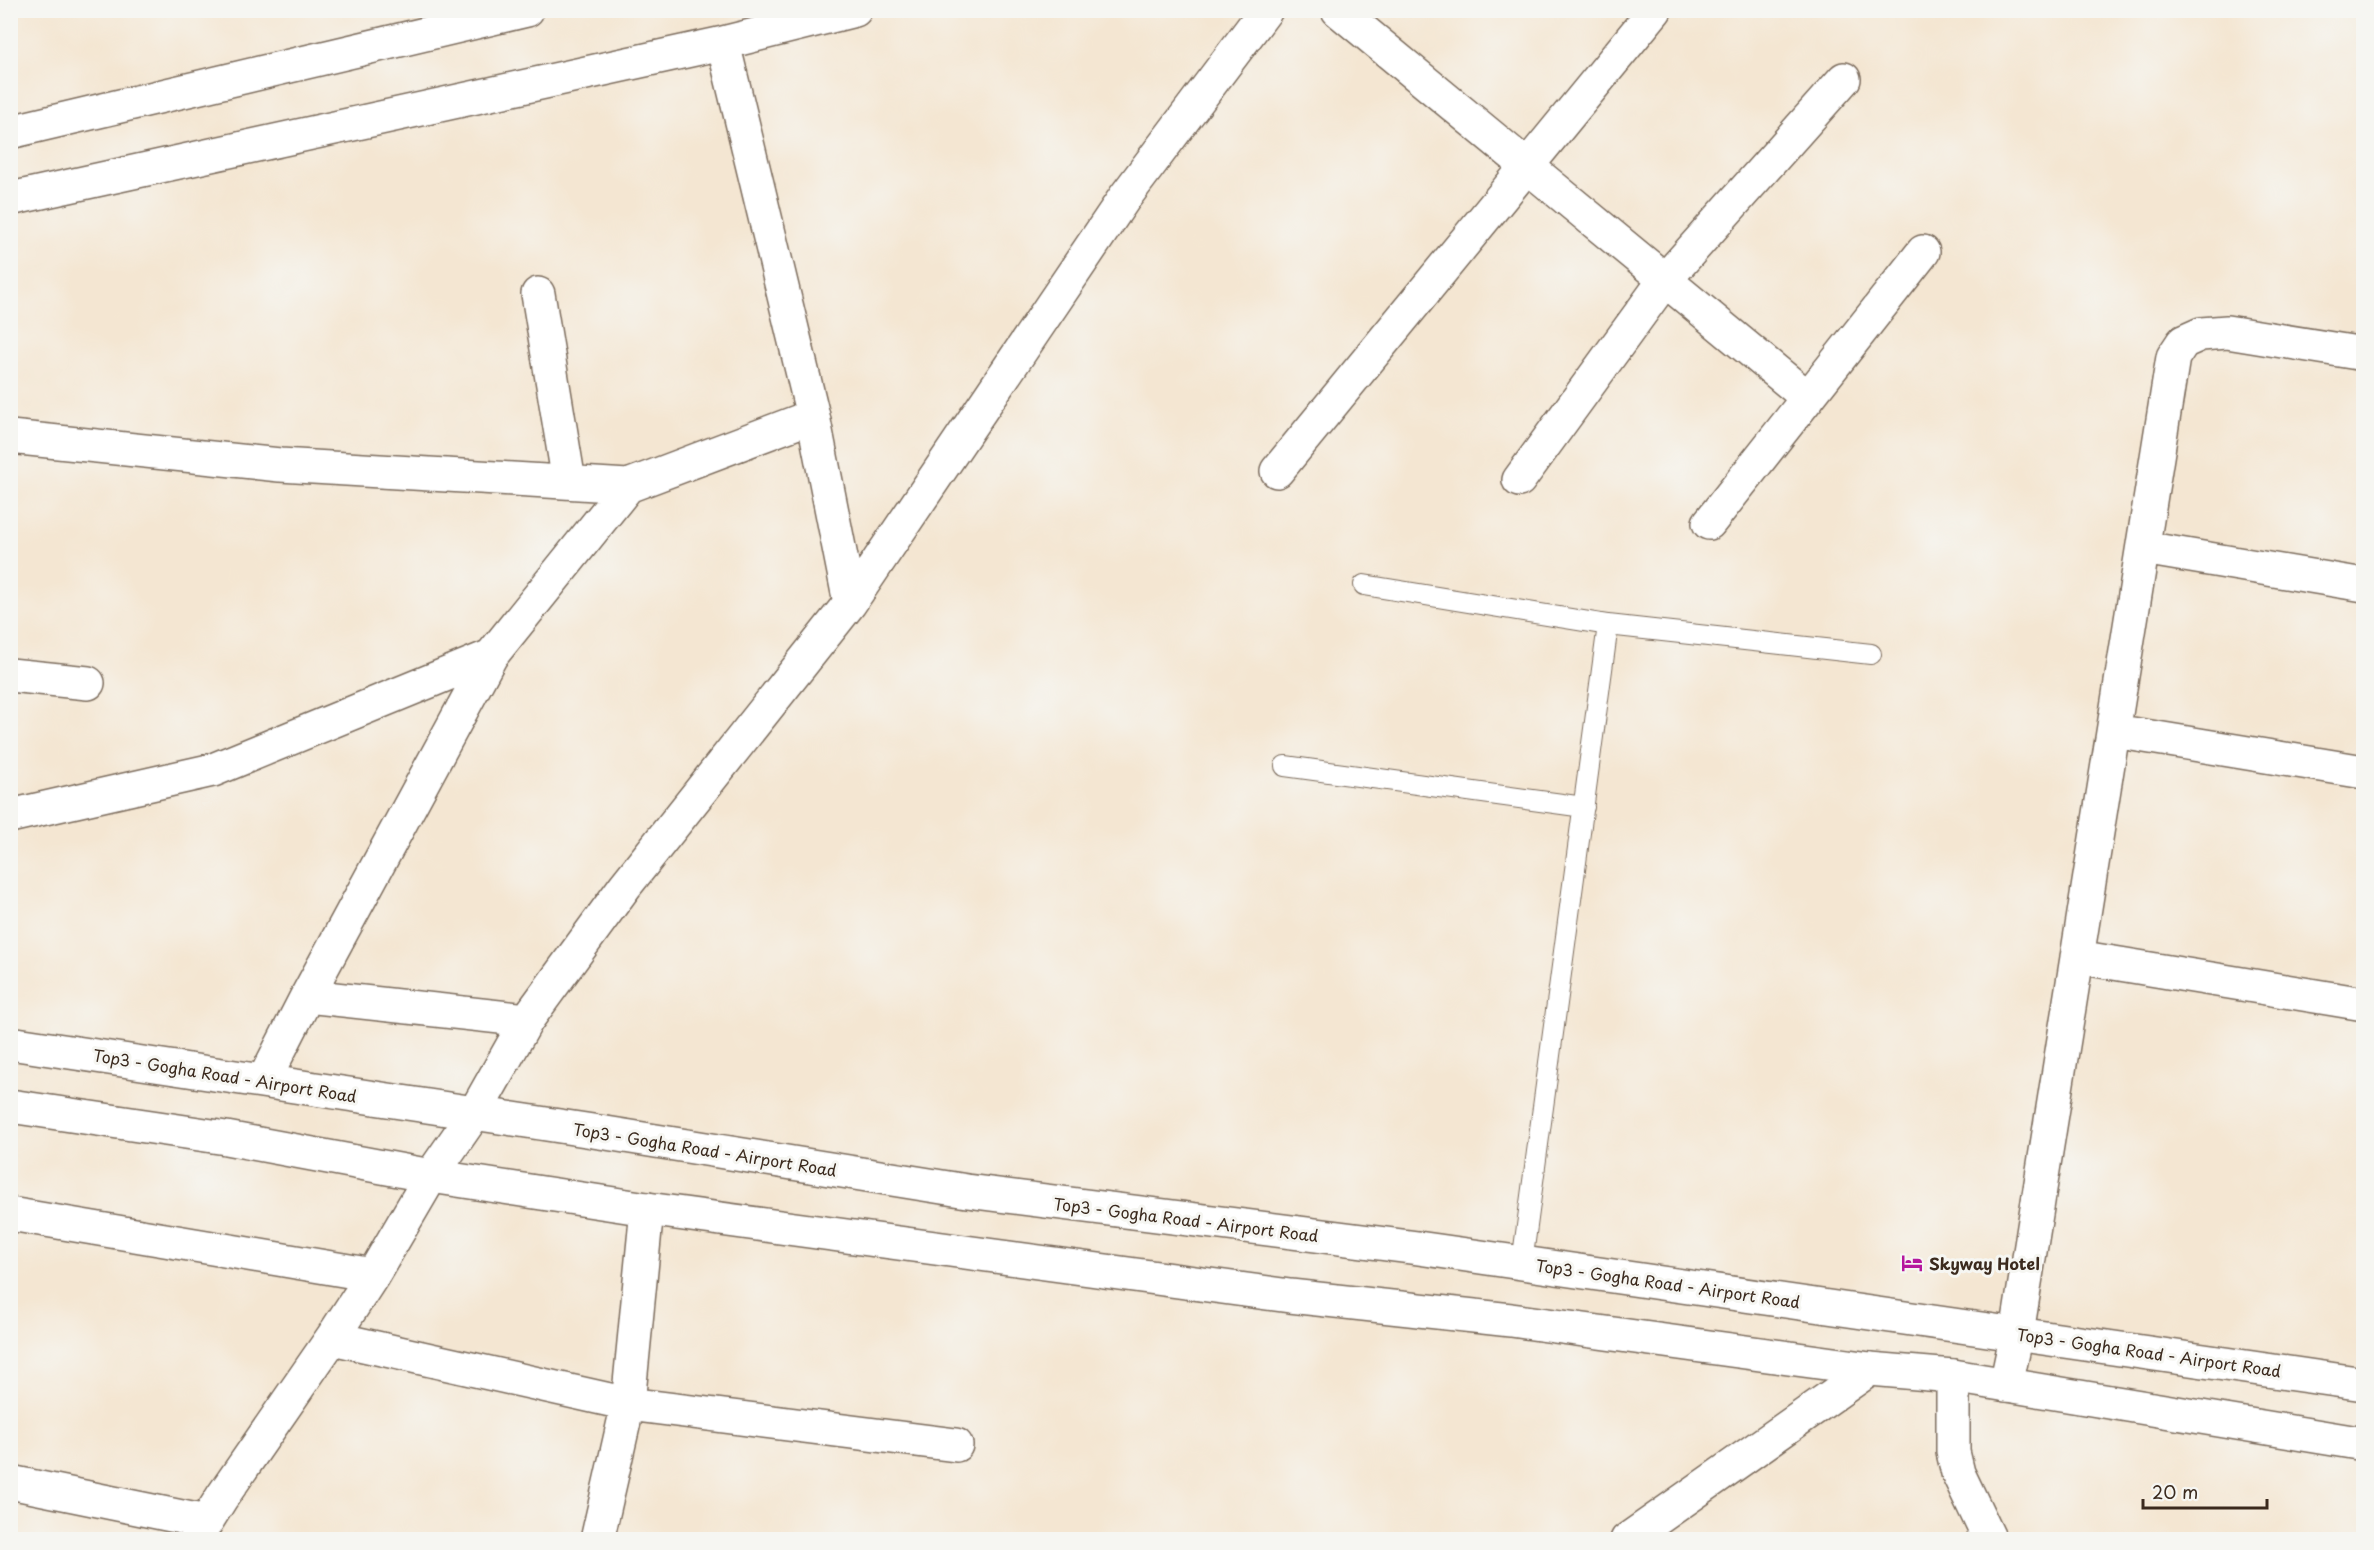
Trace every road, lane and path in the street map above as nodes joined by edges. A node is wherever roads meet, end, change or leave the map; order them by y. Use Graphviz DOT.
graph roads {
  1 [pos="526,10"];
  2 [pos="855,10"];
  3 [pos="1266,10"];
  4 [pos="1338,10"];
  5 [pos="1655,10"];
  6 [pos="723,43"];
  7 [pos="1844,79"];
  8 [pos="10,132"];
  9 [pos="1527,167"];
  10 [pos="10,199"];
  11 [pos="1923,252"];
  12 [pos="1665,281"];
  13 [pos="538,294"];
  14 [pos="2363,350"];
  15 [pos="1808,398"];
  16 [pos="813,416"];
  17 [pos="10,436"];
  18 [pos="1277,471"];
  19 [pos="1519,480"];
  20 [pos="569,482"];
  21 [pos="628,486"];
  22 [pos="1709,523"];
  23 [pos="2143,548"];
  24 [pos="1364,585"];
  25 [pos="2364,585"];
  26 [pos="850,603"];
  27 [pos="1608,625"];
  28 [pos="1871,654"];
  29 [pos="491,656"];
  30 [pos="10,675"];
  31 [pos="88,682"];
  32 [pos="2114,730"];
  33 [pos="1284,765"];
  34 [pos="2364,772"];
  35 [pos="1584,807"];
  36 [pos="10,816"];
  37 [pos="2077,957"];
  38 [pos="307,996"];
  39 [pos="2364,1004"];
  40 [pos="527,1020"];
  41 [pos="10,1043"];
  42 [pos="264,1080"];
  43 [pos="10,1106"];
  44 [pos="474,1114"];
  45 [pos="431,1176"];
  46 [pos="647,1209"];
  47 [pos="10,1214"];
  48 [pos="1522,1263"];
  49 [pos="373,1275"];
  50 [pos="2017,1333"];
  51 [pos="332,1338"];
  52 [pos="1870,1369"];
  53 [pos="1953,1376"];
  54 [pos="2364,1384"];
  55 [pos="2006,1385"];
  56 [pos="628,1404"];
  57 [pos="2364,1444"];
  58 [pos="956,1445"];
  59 [pos="10,1482"];
  60 [pos="201,1531"];
  61 [pos="597,1539"];
  62 [pos="1627,1539"];
  63 [pos="1990,1539"];
  1 -- 8 [label="street"];
  2 -- 6 [label="street"];
  3 -- 26 [label="street"];
  4 -- 9 [label="street"];
  5 -- 9 [label="street"];
  6 -- 10 [label="street"];
  6 -- 16 [label="street"];
  7 -- 12 [label="street"];
  9 -- 12 [label="street"];
  9 -- 18 [label="street"];
  11 -- 15 [label="street"];
  12 -- 15 [label="street"];
  12 -- 19 [label="street"];
  13 -- 20 [label="street"];
  14 -- 23 [label="street"];
  15 -- 22 [label="street"];
  16 -- 21 [label="street"];
  16 -- 26 [label="street"];
  17 -- 20 [label="street"];
  20 -- 21 [label="street"];
  21 -- 29 [label="street"];
  23 -- 25 [label="street"];
  23 -- 32 [label="street"];
  24 -- 27 [label="lane"];
  26 -- 40 [label="street"];
  27 -- 28 [label="lane"];
  27 -- 35 [label="lane"];
  29 -- 36 [label="street"];
  29 -- 38 [label="street"];
  30 -- 31 [label="street"];
  32 -- 34 [label="street"];
  32 -- 37 [label="street"];
  33 -- 35 [label="lane"];
  35 -- 48 [label="lane"];
  37 -- 39 [label="street"];
  37 -- 50 [label="street"];
  38 -- 40 [label="street"];
  38 -- 42 [label="street"];
  40 -- 44 [label="street"];
  41 -- 42 [label="street, Top3 - Gogha Road - Airport Road"];
  42 -- 44 [label="street, Top3 - Gogha Road - Airport Road"];
  43 -- 45 [label="street"];
  44 -- 45 [label="street"];
  44 -- 48 [label="street, Top3 - Gogha Road - Airport Road"];
  45 -- 46 [label="street"];
  45 -- 49 [label="street"];
  46 -- 52 [label="street"];
  46 -- 56 [label="street"];
  47 -- 49 [label="street"];
  48 -- 50 [label="street, Top3 - Gogha Road - Airport Road"];
  49 -- 51 [label="street"];
  50 -- 54 [label="street, Top3 - Gogha Road - Airport Road"];
  50 -- 55 [label="street"];
  51 -- 56 [label="street"];
  51 -- 60 [label="street"];
  52 -- 53 [label="street"];
  52 -- 62 [label="street"];
  53 -- 55 [label="street"];
  53 -- 63 [label="street"];
  55 -- 57 [label="street"];
  56 -- 58 [label="street"];
  56 -- 61 [label="street"];
  59 -- 60 [label="street"];
}
